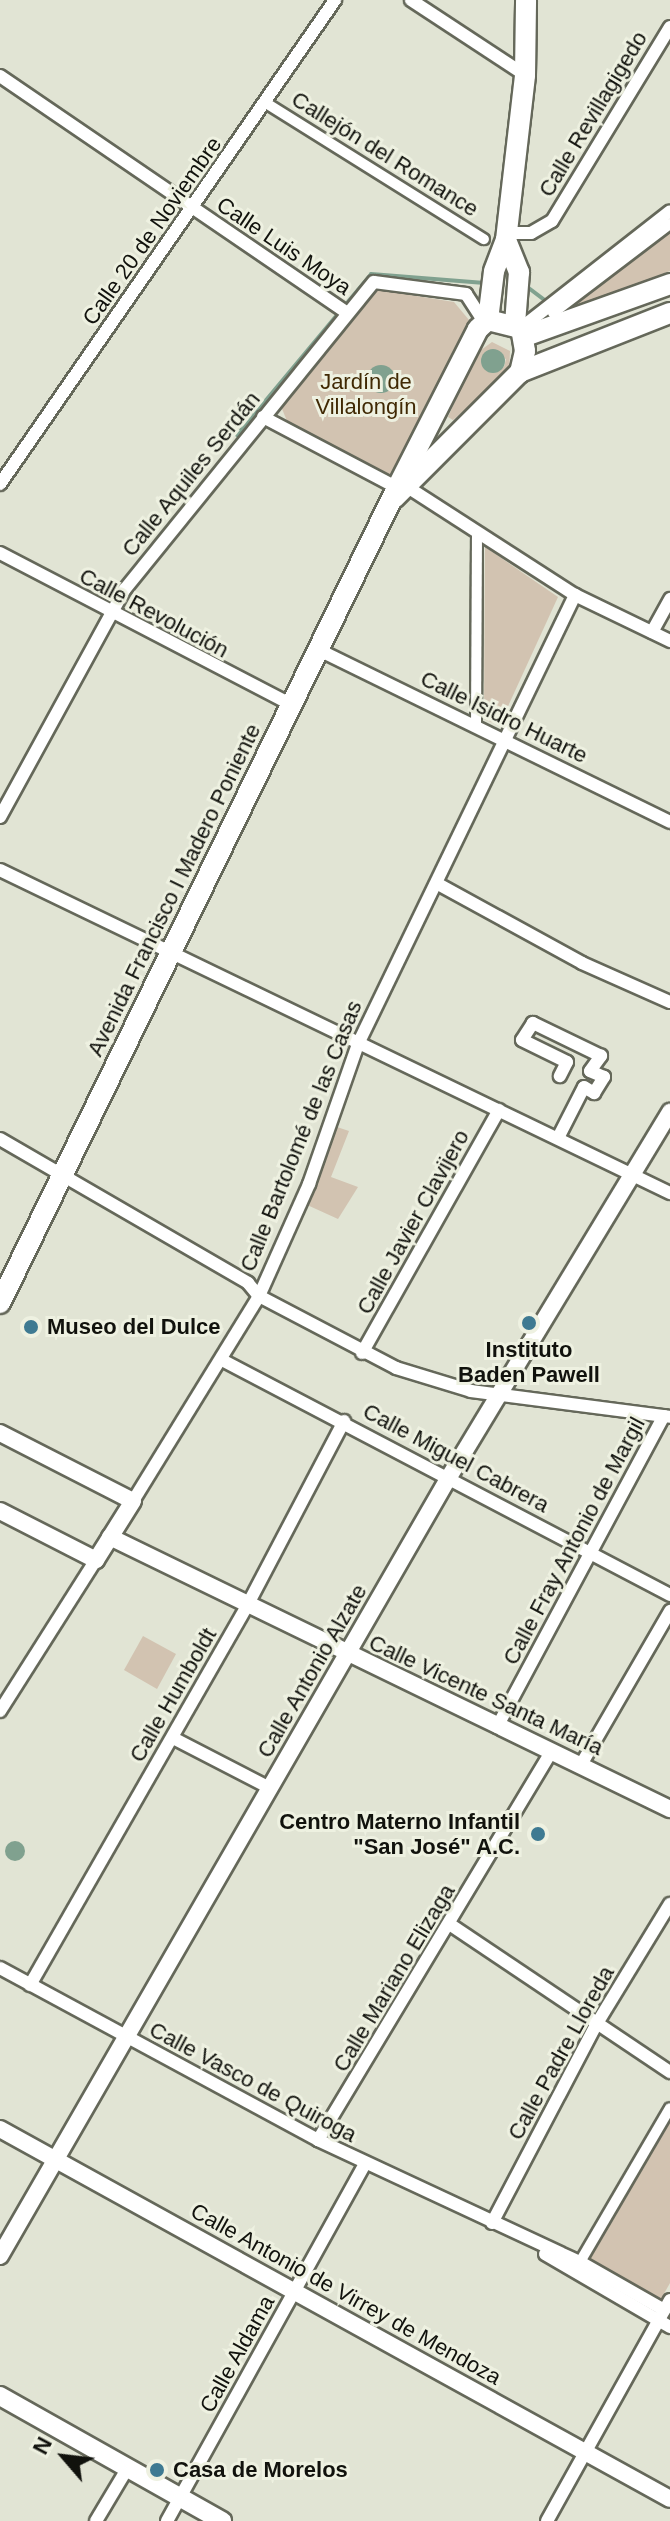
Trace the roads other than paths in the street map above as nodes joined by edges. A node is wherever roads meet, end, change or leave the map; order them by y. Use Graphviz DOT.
graph roads {
  1 [pos="335,0"];
  2 [pos="411,0"];
  3 [pos="526,0"];
  4 [pos="670,27"];
  5 [pos="525,75"];
  6 [pos="0,76"];
  7 [pos="266,103"];
  8 [pos="192,209"];
  9 [pos="670,211"];
  10 [pos="670,224"];
  11 [pos="506,237"];
  12 [pos="484,239"];
  13 [pos="670,284"];
  14 [pos="347,313"];
  15 [pos="553,313"];
  16 [pos="667,317"];
  17 [pos="486,321"];
  18 [pos="521,329"];
  19 [pos="520,372"];
  20 [pos="263,417"];
  21 [pos="0,484"];
  22 [pos="400,491"];
  23 [pos="477,532"];
  24 [pos="0,553"];
  25 [pos="575,595"];
  26 [pos="670,599"];
  27 [pos="110,613"];
  28 [pos="652,632"];
  29 [pos="670,641"];
  30 [pos="319,650"];
  31 [pos="292,705"];
  32 [pos="476,724"];
  33 [pos="506,740"];
  34 [pos="0,817"];
  35 [pos="670,822"];
  36 [pos="0,870"];
  37 [pos="438,884"];
  38 [pos="170,953"];
  39 [pos="670,1002"];
  40 [pos="358,1044"];
  41 [pos="560,1076"];
  42 [pos="499,1110"];
  43 [pos="670,1112"];
  44 [pos="558,1138"];
  45 [pos="0,1139"];
  46 [pos="63,1174"];
  47 [pos="632,1176"];
  48 [pos="670,1193"];
  49 [pos="259,1296"];
  50 [pos="0,1303"];
  51 [pos="362,1353"];
  52 [pos="222,1360"];
  53 [pos="499,1395"];
  54 [pos="667,1416"];
  55 [pos="344,1421"];
  56 [pos="0,1433"];
  57 [pos="449,1477"];
  58 [pos="133,1501"];
  59 [pos="0,1511"];
  60 [pos="110,1537"];
  61 [pos="593,1554"];
  62 [pos="96,1560"];
  63 [pos="670,1595"];
  64 [pos="247,1606"];
  65 [pos="670,1611"];
  66 [pos="347,1653"];
  67 [pos="0,1711"];
  68 [pos="497,1727"];
  69 [pos="173,1738"];
  70 [pos="551,1752"];
  71 [pos="582,1763"];
  72 [pos="270,1788"];
  73 [pos="670,1809"];
  74 [pos="670,1904"];
  75 [pos="451,1925"];
  76 [pos="0,1968"];
  77 [pos="30,1985"];
  78 [pos="596,2025"];
  79 [pos="126,2038"];
  80 [pos="670,2072"];
  81 [pos="670,2108"];
  82 [pos="0,2129"];
  83 [pos="318,2140"];
  84 [pos="54,2158"];
  85 [pos="365,2164"];
  86 [pos="492,2223"];
  87 [pos="0,2256"];
  88 [pos="580,2262"];
  89 [pos="294,2291"];
  90 [pos="666,2314"];
  91 [pos="0,2396"];
  92 [pos="586,2451"];
  93 [pos="127,2469"];
  94 [pos="180,2498"];
  95 [pos="670,2499"];
  96 [pos="96,2521"];
  97 [pos="167,2521"];
  98 [pos="222,2521"];
  99 [pos="547,2521"];
  1 -- 7 [label="street, Calle 20 de Noviembre"];
  2 -- 5 [label="street"];
  3 -- 5 [label="main road"];
  4 -- 11 [label="street, Calle Revillagigedo"];
  5 -- 11 [label="main road"];
  6 -- 8 [label="street, Calle Luis Moya"];
  7 -- 8 [label="street, Calle 20 de Noviembre"];
  7 -- 12 [label="street, Callejón del Romance"];
  8 -- 14 [label="street, Calle Luis Moya"];
  8 -- 21 [label="street, Calle 20 de Noviembre"];
  9 -- 18 [label="street"];
  10 -- 15 [label="street"];
  11 -- 17 [label="main road"];
  11 -- 18 [label="main road"];
  13 -- 18 [label="main road"];
  14 -- 17 [label="street, Calle Aquiles Serdán"];
  14 -- 20 [label="street, Calle Aquiles Serdán"];
  16 -- 19 [label="main road"];
  17 -- 18 [label="main road"];
  17 -- 22 [label="main road, Avenida Francisco I Madero Poniente"];
  18 -- 19 [label="main road"];
  19 -- 22 [label="main road"];
  20 -- 22 [label="street"];
  20 -- 27 [label="street, Calle Aquiles Serdán"];
  22 -- 23 [label="street"];
  22 -- 30 [label="main road, Avenida Francisco I Madero Poniente"];
  23 -- 25 [label="street"];
  23 -- 32 [label="street"];
  24 -- 27 [label="street, Calle Revolución"];
  25 -- 28 [label="street"];
  25 -- 33 [label="street, Calle Bartolomé de las Casas"];
  26 -- 28 [label="street"];
  27 -- 31 [label="street, Calle Revolución"];
  27 -- 34 [label="street, Calle Aquiles Serdán"];
  28 -- 29 [label="street"];
  30 -- 31 [label="main road, Avenida Francisco I Madero Poniente"];
  30 -- 32 [label="street, Calle Isidro Huarte"];
  31 -- 38 [label="main road, Avenida Francisco I Madero Poniente"];
  32 -- 33 [label="street, Calle Isidro Huarte"];
  33 -- 35 [label="street, Calle Isidro Huarte"];
  33 -- 37 [label="street, Calle Bartolomé de las Casas"];
  36 -- 38 [label="street"];
  37 -- 39 [label="street"];
  37 -- 40 [label="street, Calle Bartolomé de las Casas"];
  38 -- 40 [label="street"];
  38 -- 46 [label="main road, Avenida Francisco I Madero Poniente"];
  40 -- 42 [label="street"];
  40 -- 49 [label="street, Calle Bartolomé de las Casas"];
  41 -- 44 [label="street"];
  42 -- 44 [label="street"];
  42 -- 51 [label="street, Calle Javier Clavijero"];
  43 -- 47 [label="street, Calle Antonio Alzate"];
  44 -- 47 [label="street"];
  45 -- 46 [label="street"];
  46 -- 49 [label="street"];
  46 -- 50 [label="main road, Avenida Francisco I Madero Poniente"];
  47 -- 48 [label="street"];
  47 -- 53 [label="street, Calle Antonio Alzate"];
  49 -- 51 [label="street"];
  49 -- 52 [label="street, Calle Bartolomé de las Casas"];
  51 -- 53 [label="street"];
  52 -- 55 [label="street, Calle Miguel Cabrera"];
  52 -- 58 [label="street, Calle Bartolomé de las Casas"];
  53 -- 54 [label="street"];
  53 -- 57 [label="street, Calle Antonio Alzate"];
  54 -- 61 [label="street, Calle Fray Antonio de Margil"];
  55 -- 57 [label="street, Calle Miguel Cabrera"];
  55 -- 64 [label="street, Calle Humboldt"];
  56 -- 58 [label="street"];
  57 -- 61 [label="street, Calle Miguel Cabrera"];
  57 -- 66 [label="street, Calle Antonio Alzate"];
  58 -- 60 [label="street, Calle Bartolomé de las Casas"];
  59 -- 62 [label="street"];
  60 -- 62 [label="street, Calle Bartolomé de las Casas"];
  60 -- 64 [label="street, Calle Vicente Santa María"];
  61 -- 63 [label="street, Calle Miguel Cabrera"];
  61 -- 68 [label="street, Calle Fray Antonio de Margil"];
  62 -- 67 [label="street, Calle Bartolomé de las Casas"];
  64 -- 66 [label="street, Calle Vicente Santa María"];
  64 -- 69 [label="street, Calle Humboldt"];
  65 -- 71 [label="street"];
  66 -- 68 [label="street, Calle Vicente Santa María"];
  66 -- 72 [label="street, Calle Antonio Alzate"];
  68 -- 70 [label="street, Calle Vicente Santa María"];
  69 -- 72 [label="street"];
  69 -- 77 [label="street, Calle Humboldt"];
  70 -- 71 [label="street, Calle Vicente Santa María"];
  70 -- 75 [label="street, Calle Mariano Elizaga"];
  71 -- 73 [label="street, Calle Vicente Santa María"];
  72 -- 79 [label="street, Calle Antonio Alzate"];
  74 -- 78 [label="street, Calle Padre Lloreda"];
  75 -- 78 [label="street"];
  75 -- 83 [label="street, Calle Mariano Elizaga"];
  76 -- 77 [label="street, Calle Vasco de Quiroga"];
  77 -- 79 [label="street, Calle Vasco de Quiroga"];
  78 -- 80 [label="street"];
  78 -- 86 [label="street, Calle Padre Lloreda"];
  79 -- 83 [label="street, Calle Vasco de Quiroga"];
  79 -- 84 [label="street, Calle Antonio Alzate"];
  81 -- 88 [label="street"];
  82 -- 84 [label="street, Calle Antonio de Virrey de Mendoza"];
  83 -- 85 [label="street, Calle Vasco de Quiroga"];
  84 -- 87 [label="street, Calle Antonio Alzate"];
  84 -- 89 [label="street, Calle Antonio de Virrey de Mendoza"];
  85 -- 86 [label="street, Calle Vasco de Quiroga"];
  85 -- 89 [label="street, Calle Aldama"];
  86 -- 88 [label="street, Calle Vasco de Quiroga"];
  86 -- 90 [label="street, Calle Vasco de Quiroga"];
  88 -- 90 [label="street, Calle Vasco de Quiroga"];
  89 -- 92 [label="street, Calle Antonio de Virrey de Mendoza"];
  89 -- 94 [label="street, Calle Aldama"];
  90 -- 92 [label="street"];
  91 -- 93 [label="main road"];
  92 -- 95 [label="street, Calle Antonio de Virrey de Mendoza"];
  92 -- 99 [label="street"];
  93 -- 94 [label="main road"];
  93 -- 96 [label="street"];
  94 -- 97 [label="street, Calle Aldama"];
  94 -- 98 [label="main road"];
}
